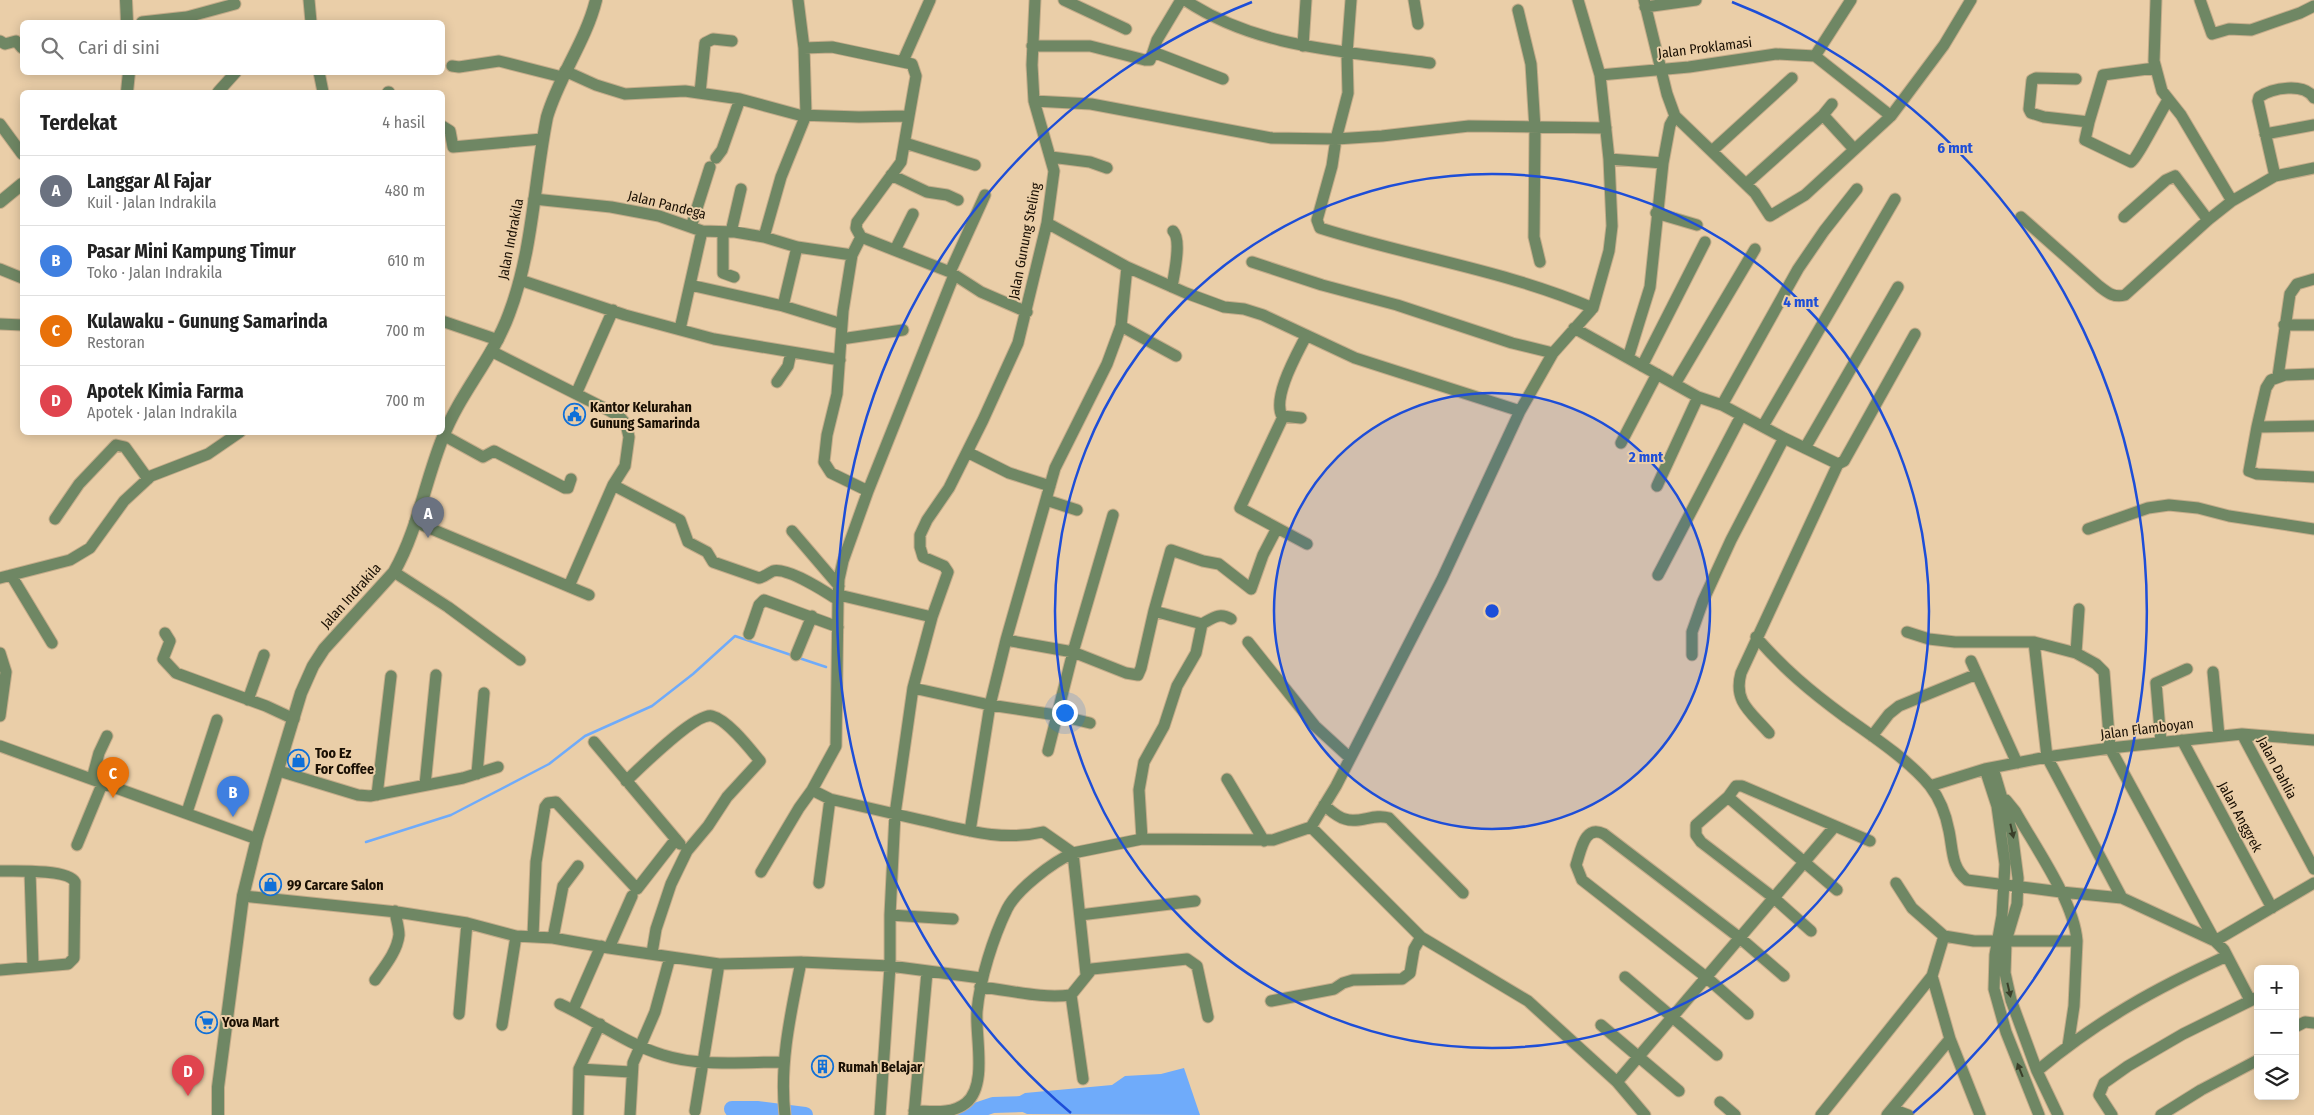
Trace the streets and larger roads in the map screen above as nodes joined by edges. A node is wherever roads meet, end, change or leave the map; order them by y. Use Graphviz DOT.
graph roads {
  1 [pos="126,0"];
  2 [pos="309,0"];
  3 [pos="596,0"];
  4 [pos="798,0"];
  5 [pos="930,0"];
  6 [pos="1035,0"];
  7 [pos="1064,0"];
  8 [pos="1181,0"];
  9 [pos="1185,0"];
  10 [pos="1306,0"];
  11 [pos="1351,0"];
  12 [pos="1414,0"];
  13 [pos="1578,0"];
  14 [pos="1696,0"];
  15 [pos="1851,0"];
  16 [pos="1971,0"];
  17 [pos="2156,0"];
  18 [pos="2200,0"];
  19 [pos="1645,3"];
  20 [pos="235,4"];
  21 [pos="2314,6"];
  22 [pos="1518,10"];
  23 [pos="127,20"];
  24 [pos="160,20"];
  25 [pos="311,20"];
  26 [pos="1418,24"];
  27 [pos="1126,29"];
  28 [pos="0,41"];
  29 [pos="732,41"];
  30 [pos="20,46"];
  31 [pos="1032,46"];
  32 [pos="1303,46"];
  33 [pos="804,48"];
  34 [pos="1153,52"];
  35 [pos="1347,53"];
  36 [pos="1815,56"];
  37 [pos="903,61"];
  38 [pos="1430,63"];
  39 [pos="452,66"];
  40 [pos="2155,68"];
  41 [pos="1661,69"];
  42 [pos="564,74"];
  43 [pos="129,75"];
  44 [pos="233,75"];
  45 [pos="319,75"];
  46 [pos="1600,75"];
  47 [pos="1792,78"];
  48 [pos="1223,79"];
  49 [pos="2076,80"];
  50 [pos="127,90"];
  51 [pos="220,90"];
  52 [pos="322,90"];
  53 [pos="700,93"];
  54 [pos="2314,98"];
  55 [pos="740,99"];
  56 [pos="2168,100"];
  57 [pos="1034,101"];
  58 [pos="1832,104"];
  59 [pos="806,115"];
  60 [pos="1823,115"];
  61 [pos="909,116"];
  62 [pos="1675,116"];
  63 [pos="1891,116"];
  64 [pos="2089,122"];
  65 [pos="0,124"];
  66 [pos="2314,125"];
  67 [pos="445,128"];
  68 [pos="1535,128"];
  69 [pos="1606,128"];
  70 [pos="2265,134"];
  71 [pos="542,139"];
  72 [pos="1336,139"];
  73 [pos="905,143"];
  74 [pos="1713,150"];
  75 [pos="1854,150"];
  76 [pos="20,151"];
  77 [pos="1051,158"];
  78 [pos="1609,159"];
  79 [pos="1663,163"];
  80 [pos="974,164"];
  81 [pos="1107,168"];
  82 [pos="2314,168"];
  83 [pos="891,175"];
  84 [pos="2275,176"];
  85 [pos="1746,184"];
  86 [pos="20,186"];
  87 [pos="741,189"];
  88 [pos="1857,189"];
  89 [pos="985,195"];
  90 [pos="1895,198"];
  91 [pos="534,199"];
  92 [pos="958,200"];
  93 [pos="2232,201"];
  94 [pos="0,202"];
  95 [pos="1656,212"];
  96 [pos="913,214"];
  97 [pos="2021,216"];
  98 [pos="2124,217"];
  99 [pos="2208,220"];
  100 [pos="1047,223"];
  101 [pos="1697,225"];
  102 [pos="696,229"];
  103 [pos="1173,231"];
  104 [pos="727,232"];
  105 [pos="764,237"];
  106 [pos="860,237"];
  107 [pos="1705,242"];
  108 [pos="798,246"];
  109 [pos="1755,249"];
  110 [pos="895,250"];
  111 [pos="852,255"];
  112 [pos="1252,262"];
  113 [pos="1540,262"];
  114 [pos="1127,267"];
  115 [pos="0,269"];
  116 [pos="952,273"];
  117 [pos="20,277"];
  118 [pos="734,277"];
  119 [pos="2314,279"];
  120 [pos="520,280"];
  121 [pos="690,285"];
  122 [pos="1172,287"];
  123 [pos="1898,287"];
  124 [pos="783,306"];
  125 [pos="1593,308"];
  126 [pos="613,310"];
  127 [pos="1027,312"];
  128 [pos="445,322"];
  129 [pos="0,324"];
  130 [pos="842,324"];
  131 [pos="20,325"];
  132 [pos="2284,325"];
  133 [pos="2314,325"];
  134 [pos="1121,326"];
  135 [pos="1574,328"];
  136 [pos="680,329"];
  137 [pos="903,330"];
  138 [pos="1915,334"];
  139 [pos="1306,336"];
  140 [pos="842,339"];
  141 [pos="498,340"];
  142 [pos="491,351"];
  143 [pos="791,352"];
  144 [pos="1554,353"];
  145 [pos="1176,356"];
  146 [pos="1628,358"];
  147 [pos="840,360"];
  148 [pos="1642,366"];
  149 [pos="1657,374"];
  150 [pos="2314,374"];
  151 [pos="2278,376"];
  152 [pos="777,382"];
  153 [pos="1675,384"];
  154 [pos="576,394"];
  155 [pos="1698,396"];
  156 [pos="1722,405"];
  157 [pos="1520,411"];
  158 [pos="1741,416"];
  159 [pos="1283,417"];
  160 [pos="1301,418"];
  161 [pos="1763,426"];
  162 [pos="2314,426"];
  163 [pos="2257,427"];
  164 [pos="445,429"];
  165 [pos="445,432"];
  166 [pos="232,435"];
  167 [pos="443,435"];
  168 [pos="1784,438"];
  169 [pos="1621,443"];
  170 [pos="1805,448"];
  171 [pos="967,452"];
  172 [pos="1838,464"];
  173 [pos="2314,477"];
  174 [pos="148,479"];
  175 [pos="572,479"];
  176 [pos="613,484"];
  177 [pos="1050,486"];
  178 [pos="1657,486"];
  179 [pos="868,491"];
  180 [pos="1046,500"];
  181 [pos="1078,510"];
  182 [pos="1113,515"];
  183 [pos="55,519"];
  184 [pos="415,522"];
  185 [pos="1277,528"];
  186 [pos="2088,529"];
  187 [pos="2314,529"];
  188 [pos="792,531"];
  189 [pos="1308,544"];
  190 [pos="394,572"];
  191 [pos="1658,575"];
  192 [pos="5,577"];
  193 [pos="569,586"];
  194 [pos="839,594"];
  195 [pos="589,595"];
  196 [pos="2079,609"];
  197 [pos="1154,611"];
  198 [pos="812,616"];
  199 [pos="932,617"];
  200 [pos="1231,619"];
  201 [pos="1202,624"];
  202 [pos="838,626"];
  203 [pos="1907,632"];
  204 [pos="165,633"];
  205 [pos="748,634"];
  206 [pos="1756,638"];
  207 [pos="1006,640"];
  208 [pos="1248,642"];
  209 [pos="2034,642"];
  210 [pos="52,643"];
  211 [pos="1073,652"];
  212 [pos="0,653"];
  213 [pos="2076,653"];
  214 [pos="264,655"];
  215 [pos="796,655"];
  216 [pos="1692,655"];
  217 [pos="520,660"];
  218 [pos="1971,662"];
  219 [pos="2187,669"];
  220 [pos="2213,672"];
  221 [pos="1977,674"];
  222 [pos="436,675"];
  223 [pos="391,676"];
  224 [pos="913,688"];
  225 [pos="484,693"];
  226 [pos="248,700"];
  227 [pos="990,705"];
  228 [pos="1056,715"];
  229 [pos="0,716"];
  230 [pos="294,719"];
  231 [pos="216,720"];
  232 [pos="1090,723"];
  233 [pos="1769,733"];
  234 [pos="2242,734"];
  235 [pos="107,736"];
  236 [pos="1872,736"];
  237 [pos="2219,736"];
  238 [pos="2182,740"];
  239 [pos="594,742"];
  240 [pos="2161,742"];
  241 [pos="2312,742"];
  242 [pos="0,746"];
  243 [pos="2110,748"];
  244 [pos="1048,751"];
  245 [pos="2047,757"];
  246 [pos="1350,758"];
  247 [pos="2017,763"];
  248 [pos="498,767"];
  249 [pos="1989,768"];
  250 [pos="278,771"];
  251 [pos="477,774"];
  252 [pos="1227,779"];
  253 [pos="98,780"];
  254 [pos="626,781"];
  255 [pos="425,785"];
  256 [pos="1930,786"];
  257 [pos="812,790"];
  258 [pos="1992,791"];
  259 [pos="376,795"];
  260 [pos="2003,797"];
  261 [pos="1728,798"];
  262 [pos="830,799"];
  263 [pos="1324,805"];
  264 [pos="187,812"];
  265 [pos="895,814"];
  266 [pos="1835,826"];
  267 [pos="1311,827"];
  268 [pos="970,831"];
  269 [pos="258,839"];
  270 [pos="676,839"];
  271 [pos="1142,839"];
  272 [pos="1264,841"];
  273 [pos="1870,841"];
  274 [pos="77,845"];
  275 [pos="687,851"];
  276 [pos="1073,852"];
  277 [pos="1805,862"];
  278 [pos="578,866"];
  279 [pos="2314,869"];
  280 [pos="0,871"];
  281 [pos="30,872"];
  282 [pos="761,872"];
  283 [pos="819,883"];
  284 [pos="1896,883"];
  285 [pos="2314,883"];
  286 [pos="2005,885"];
  287 [pos="2018,887"];
  288 [pos="1837,890"];
  289 [pos="1463,892"];
  290 [pos="2061,892"];
  291 [pos="243,896"];
  292 [pos="632,896"];
  293 [pos="1774,898"];
  294 [pos="2122,898"];
  295 [pos="1194,901"];
  296 [pos="2272,908"];
  297 [pos="395,912"];
  298 [pos="890,915"];
  299 [pos="1080,915"];
  300 [pos="953,919"];
  301 [pos="467,923"];
  302 [pos="1810,931"];
  303 [pos="516,936"];
  304 [pos="533,936"];
  305 [pos="1421,936"];
  306 [pos="1944,936"];
  307 [pos="553,938"];
  308 [pos="1740,938"];
  309 [pos="2001,941"];
  310 [pos="2077,941"];
  311 [pos="2215,941"];
  312 [pos="605,947"];
  313 [pos="652,953"];
  314 [pos="2227,956"];
  315 [pos="670,957"];
  316 [pos="801,962"];
  317 [pos="719,964"];
  318 [pos="33,966"];
  319 [pos="890,966"];
  320 [pos="0,970"];
  321 [pos="927,972"];
  322 [pos="1086,974"];
  323 [pos="1784,976"];
  324 [pos="1932,976"];
  325 [pos="1625,977"];
  326 [pos="1706,977"];
  327 [pos="375,980"];
  328 [pos="981,982"];
  329 [pos="1071,995"];
  330 [pos="2254,999"];
  331 [pos="1271,1001"];
  332 [pos="560,1004"];
  333 [pos="573,1010"];
  334 [pos="459,1014"];
  335 [pos="1748,1014"];
  336 [pos="1673,1016"];
  337 [pos="1208,1018"];
  338 [pos="2314,1023"];
  339 [pos="600,1024"];
  340 [pos="1601,1024"];
  341 [pos="502,1025"];
  342 [pos="2299,1026"];
  343 [pos="1950,1039"];
  344 [pos="640,1046"];
  345 [pos="2068,1046"];
  346 [pos="1717,1055"];
  347 [pos="1639,1056"];
  348 [pos="704,1062"];
  349 [pos="784,1062"];
  350 [pos="2254,1062"];
  351 [pos="579,1069"];
  352 [pos="2038,1071"];
  353 [pos="631,1072"];
  354 [pos="1083,1079"];
  355 [pos="1617,1082"];
  356 [pos="1679,1091"];
  357 [pos="1720,1102"];
  358 [pos="695,1111"];
  359 [pos="1889,1112"];
  360 [pos="914,1114"];
  361 [pos="218,1115"];
  362 [pos="578,1115"];
  363 [pos="630,1115"];
  364 [pos="785,1115"];
  365 [pos="880,1115"];
  366 [pos="1645,1115"];
  367 [pos="1735,1115"];
  368 [pos="1822,1115"];
  369 [pos="1908,1115"];
  370 [pos="1980,1115"];
  371 [pos="2039,1115"];
  372 [pos="2058,1115"];
  373 [pos="2112,1115"];
  374 [pos="2161,1115"];
  1 -- 23 [label="street"];
  2 -- 25 [label="street"];
  3 -- 42 [label="street, Jalan Indrakila"];
  4 -- 33 [label="street"];
  5 -- 37 [label="street"];
  6 -- 31 [label="street, Jalan Gunung Steling"];
  7 -- 27 [label="street"];
  8 -- 34 [label="street"];
  9 -- 32 [label="street"];
  10 -- 32 [label="street"];
  11 -- 35 [label="street"];
  12 -- 26 [label="street"];
  13 -- 46 [label="street"];
  14 -- 19 [label="street"];
  15 -- 36 [label="street"];
  16 -- 63 [label="street"];
  17 -- 40 [label="street"];
  18 -- 21 [label="street"];
  19 -- 41 [label="street"];
  20 -- 24 [label="street"];
  22 -- 68 [label="street"];
  28 -- 30 [label="street"];
  29 -- 53 [label="street"];
  31 -- 34 [label="street"];
  31 -- 57 [label="street, Jalan Gunung Steling"];
  32 -- 35 [label="street"];
  33 -- 37 [label="street"];
  33 -- 59 [label="street"];
  34 -- 48 [label="street"];
  35 -- 38 [label="street"];
  35 -- 72 [label="street"];
  36 -- 41 [label="street, Jalan Proklamasi"];
  36 -- 63 [label="street"];
  37 -- 61 [label="street"];
  39 -- 42 [label="street"];
  40 -- 56 [label="street"];
  40 -- 64 [label="street"];
  41 -- 46 [label="street, Jalan Proklamasi"];
  41 -- 62 [label="street"];
  42 -- 53 [label="street"];
  42 -- 71 [label="street, Jalan Indrakila"];
  43 -- 50 [label="street"];
  44 -- 51 [label="street"];
  45 -- 52 [label="street"];
  46 -- 69 [label="street"];
  47 -- 74 [label="street"];
  49 -- 64 [label="street"];
  53 -- 55 [label="street"];
  54 -- 70 [label="street"];
  55 -- 59 [label="street"];
  55 -- 102 [label="street"];
  56 -- 64 [label="street"];
  56 -- 93 [label="street"];
  57 -- 72 [label="street"];
  57 -- 77 [label="street, Jalan Gunung Steling"];
  58 -- 60 [label="street"];
  59 -- 61 [label="street"];
  59 -- 105 [label="street"];
  60 -- 75 [label="street"];
  60 -- 85 [label="street"];
  61 -- 73 [label="street"];
  62 -- 74 [label="street"];
  62 -- 79 [label="street"];
  63 -- 75 [label="street"];
  65 -- 76 [label="street"];
  66 -- 70 [label="street"];
  67 -- 71 [label="street"];
  68 -- 69 [label="street"];
  68 -- 72 [label="street"];
  68 -- 113 [label="street"];
  69 -- 78 [label="street"];
  70 -- 84 [label="street"];
  71 -- 91 [label="street, Jalan Indrakila"];
  72 -- 125 [label="street"];
  73 -- 80 [label="street"];
  73 -- 83 [label="street"];
  74 -- 85 [label="street"];
  75 -- 85 [label="street"];
  77 -- 81 [label="street"];
  77 -- 100 [label="street, Jalan Gunung Steling"];
  78 -- 79 [label="street"];
  78 -- 125 [label="street"];
  79 -- 95 [label="street"];
  82 -- 84 [label="street"];
  83 -- 92 [label="street"];
  83 -- 106 [label="street"];
  84 -- 93 [label="street"];
  86 -- 94 [label="street"];
  87 -- 104 [label="street"];
  88 -- 156 [label="street"];
  89 -- 116 [label="street"];
  90 -- 161 [label="street"];
  91 -- 102 [label="street, Jalan Pandega"];
  91 -- 120 [label="street, Jalan Indrakila"];
  93 -- 99 [label="street"];
  95 -- 101 [label="street"];
  95 -- 146 [label="street"];
  96 -- 110 [label="street"];
  97 -- 99 [label="street"];
  98 -- 99 [label="street"];
  100 -- 114 [label="street"];
  100 -- 127 [label="street, Jalan Gunung Steling"];
  102 -- 104 [label="street, Jalan Pandega"];
  102 -- 121 [label="street"];
  103 -- 122 [label="street"];
  104 -- 105 [label="street, Jalan Pandega"];
  104 -- 118 [label="street"];
  105 -- 108 [label="street, Jalan Pandega"];
  106 -- 110 [label="street"];
  106 -- 111 [label="street"];
  107 -- 148 [label="street"];
  108 -- 111 [label="street, Jalan Pandega"];
  108 -- 124 [label="street"];
  109 -- 153 [label="street"];
  110 -- 116 [label="street"];
  111 -- 130 [label="street"];
  112 -- 144 [label="street"];
  114 -- 122 [label="street"];
  114 -- 134 [label="street"];
  115 -- 117 [label="street"];
  116 -- 127 [label="street"];
  116 -- 179 [label="street"];
  119 -- 132 [label="street"];
  120 -- 126 [label="street"];
  120 -- 141 [label="street, Jalan Indrakila"];
  121 -- 124 [label="street"];
  121 -- 136 [label="street"];
  122 -- 139 [label="street"];
  123 -- 170 [label="street"];
  124 -- 130 [label="street"];
  125 -- 135 [label="street"];
  126 -- 136 [label="street"];
  126 -- 154 [label="street"];
  127 -- 171 [label="street, Jalan Gunung Steling"];
  128 -- 141 [label="street"];
  129 -- 131 [label="street"];
  130 -- 140 [label="street"];
  132 -- 133 [label="street"];
  132 -- 151 [label="street"];
  134 -- 145 [label="street"];
  134 -- 177 [label="street"];
  135 -- 144 [label="street"];
  135 -- 146 [label="street"];
  136 -- 143 [label="street"];
  137 -- 140 [label="street"];
  138 -- 172 [label="street"];
  139 -- 157 [label="street"];
  139 -- 159 [label="street"];
  140 -- 147 [label="street"];
  141 -- 142 [label="street, Jalan Indrakila"];
  142 -- 154 [label="street"];
  142 -- 164 [label="street, Jalan Indrakila"];
  143 -- 147 [label="street"];
  143 -- 152 [label="street"];
  144 -- 157 [label="street"];
  146 -- 148 [label="street"];
  147 -- 179 [label="street"];
  148 -- 149 [label="street"];
  149 -- 153 [label="street"];
  149 -- 169 [label="street"];
  150 -- 151 [label="street"];
  151 -- 163 [label="street"];
  153 -- 155 [label="street"];
  154 -- 176 [label="street"];
  155 -- 156 [label="street"];
  155 -- 178 [label="street"];
  156 -- 158 [label="street"];
  157 -- 246 [label="street"];
  158 -- 161 [label="street"];
  158 -- 191 [label="street"];
  159 -- 160 [label="street"];
  159 -- 185 [label="street"];
  161 -- 168 [label="street"];
  162 -- 163 [label="street"];
  163 -- 173 [label="street"];
  165 -- 175 [label="street"];
  166 -- 174 [label="street"];
  167 -- 184 [label="street, Jalan Indrakila"];
  168 -- 170 [label="street"];
  168 -- 216 [label="street"];
  170 -- 172 [label="street"];
  171 -- 177 [label="street"];
  171 -- 199 [label="street, Jalan Gunung Steling"];
  172 -- 206 [label="street"];
  174 -- 183 [label="street"];
  174 -- 192 [label="street"];
  176 -- 193 [label="street"];
  176 -- 194 [label="street"];
  177 -- 180 [label="street"];
  179 -- 194 [label="street"];
  180 -- 181 [label="street"];
  180 -- 207 [label="street"];
  182 -- 211 [label="street"];
  184 -- 190 [label="street, Jalan Indrakila"];
  184 -- 193 [label="street"];
  185 -- 189 [label="street"];
  185 -- 197 [label="street"];
  186 -- 187 [label="street"];
  188 -- 194 [label="street"];
  190 -- 217 [label="street"];
  190 -- 230 [label="street, Jalan Indrakila"];
  192 -- 210 [label="street"];
  193 -- 195 [label="street"];
  194 -- 199 [label="street"];
  194 -- 202 [label="street"];
  196 -- 213 [label="street"];
  197 -- 201 [label="street"];
  197 -- 211 [label="street"];
  198 -- 202 [label="street"];
  198 -- 205 [label="street"];
  198 -- 215 [label="street"];
  199 -- 224 [label="street"];
  200 -- 201 [label="street"];
  201 -- 271 [label="street"];
  202 -- 257 [label="street"];
  203 -- 209 [label="street"];
  204 -- 226 [label="street"];
  206 -- 233 [label="street"];
  206 -- 236 [label="street"];
  207 -- 211 [label="street"];
  207 -- 227 [label="street"];
  208 -- 246 [label="street"];
  209 -- 213 [label="street"];
  209 -- 245 [label="street"];
  211 -- 228 [label="street"];
  212 -- 229 [label="street"];
  213 -- 243 [label="street"];
  214 -- 226 [label="street"];
  218 -- 221 [label="street"];
  219 -- 240 [label="street"];
  220 -- 237 [label="street"];
  221 -- 236 [label="street"];
  221 -- 247 [label="street"];
  222 -- 255 [label="street"];
  223 -- 259 [label="street"];
  224 -- 227 [label="street"];
  224 -- 265 [label="street"];
  225 -- 251 [label="street"];
  226 -- 230 [label="street"];
  227 -- 228 [label="street"];
  227 -- 268 [label="street"];
  228 -- 232 [label="street"];
  228 -- 244 [label="street"];
  230 -- 250 [label="street, Jalan Indrakila"];
  231 -- 264 [label="street"];
  234 -- 237 [label="street, Jalan Flamboyan"];
  234 -- 241 [label="street, Jalan Flamboyan"];
  234 -- 279 [label="street, Jalan Dahlia"];
  235 -- 253 [label="street"];
  236 -- 256 [label="street"];
  237 -- 238 [label="street, Jalan Flamboyan"];
  238 -- 240 [label="street, Jalan Flamboyan"];
  238 -- 296 [label="street, Jalan Anggrek"];
  239 -- 254 [label="street"];
  240 -- 243 [label="street, Jalan Flamboyan"];
  242 -- 253 [label="street"];
  243 -- 245 [label="street, Jalan Flamboyan"];
  243 -- 311 [label="street"];
  245 -- 247 [label="street, Jalan Flamboyan"];
  245 -- 294 [label="street"];
  246 -- 263 [label="street"];
  247 -- 249 [label="street, Jalan Flamboyan"];
  248 -- 251 [label="street"];
  249 -- 256 [label="street, Jalan Flamboyan"];
  249 -- 258 [label="street"];
  249 -- 260 [label="street"];
  250 -- 259 [label="street"];
  250 -- 269 [label="street, Jalan Indrakila"];
  251 -- 255 [label="street"];
  252 -- 272 [label="street"];
  253 -- 264 [label="street"];
  253 -- 274 [label="street"];
  254 -- 270 [label="street"];
  254 -- 275 [label="street"];
  255 -- 259 [label="street"];
  256 -- 286 [label="street"];
  257 -- 262 [label="street"];
  257 -- 282 [label="street"];
  258 -- 260 [label="street"];
  258 -- 286 [label="street"];
  260 -- 287 [label="street, one-way"];
  260 -- 290 [label="street"];
  261 -- 266 [label="street"];
  261 -- 277 [label="street"];
  261 -- 293 [label="street"];
  262 -- 265 [label="street"];
  262 -- 283 [label="street"];
  263 -- 267 [label="street"];
  263 -- 289 [label="street"];
  264 -- 269 [label="street"];
  265 -- 268 [label="street"];
  265 -- 298 [label="street"];
  266 -- 273 [label="street"];
  266 -- 277 [label="street"];
  267 -- 272 [label="street"];
  267 -- 305 [label="street"];
  268 -- 276 [label="street"];
  269 -- 291 [label="street, Jalan Indrakila"];
  270 -- 275 [label="street"];
  270 -- 304 [label="street"];
  271 -- 272 [label="street"];
  271 -- 276 [label="street"];
  275 -- 313 [label="street"];
  276 -- 299 [label="street"];
  276 -- 328 [label="street"];
  277 -- 288 [label="street"];
  277 -- 293 [label="street"];
  278 -- 307 [label="street"];
  280 -- 281 [label="street"];
  281 -- 318 [label="street"];
  281 -- 318 [label="street"];
  284 -- 306 [label="street"];
  285 -- 296 [label="street"];
  286 -- 287 [label="street"];
  286 -- 309 [label="street"];
  287 -- 290 [label="street"];
  287 -- 309 [label="street"];
  290 -- 294 [label="street"];
  290 -- 310 [label="street"];
  291 -- 297 [label="street"];
  291 -- 361 [label="street, Jalan Indrakila"];
  292 -- 312 [label="street"];
  293 -- 302 [label="street"];
  293 -- 308 [label="street"];
  294 -- 311 [label="street"];
  295 -- 299 [label="street"];
  296 -- 311 [label="street"];
  297 -- 301 [label="street"];
  297 -- 327 [label="street"];
  298 -- 300 [label="street"];
  298 -- 319 [label="street"];
  299 -- 322 [label="street"];
  301 -- 303 [label="street"];
  301 -- 334 [label="street"];
  303 -- 304 [label="street"];
  303 -- 341 [label="street"];
  304 -- 307 [label="street"];
  305 -- 331 [label="street"];
  305 -- 355 [label="street"];
  306 -- 309 [label="street"];
  306 -- 324 [label="street"];
  307 -- 312 [label="street"];
  308 -- 323 [label="street"];
  308 -- 326 [label="street"];
  308 -- 326 [label="street"];
  309 -- 310 [label="street"];
  309 -- 352 [label="street, one-way"];
  371 -- 309 [label="street, one-way"];
  310 -- 345 [label="street"];
  311 -- 314 [label="street"];
  312 -- 313 [label="street"];
  312 -- 333 [label="street"];
  313 -- 315 [label="street"];
  314 -- 330 [label="street"];
  314 -- 345 [label="street"];
  315 -- 317 [label="street"];
  315 -- 344 [label="street"];
  316 -- 317 [label="street"];
  316 -- 319 [label="street"];
  316 -- 349 [label="street"];
  317 -- 348 [label="street"];
  318 -- 320 [label="street"];
  319 -- 321 [label="street"];
  319 -- 365 [label="street"];
  321 -- 328 [label="street"];
  321 -- 360 [label="street"];
  322 -- 329 [label="street"];
  322 -- 337 [label="street"];
  324 -- 343 [label="street"];
  324 -- 368 [label="street"];
  325 -- 336 [label="street"];
  326 -- 335 [label="street"];
  326 -- 336 [label="street"];
  328 -- 329 [label="street"];
  328 -- 360 [label="street"];
  329 -- 354 [label="street"];
  330 -- 373 [label="street"];
  332 -- 333 [label="street"];
  333 -- 339 [label="street"];
  336 -- 346 [label="street"];
  336 -- 347 [label="street"];
  338 -- 342 [label="street"];
  339 -- 344 [label="street"];
  339 -- 351 [label="street"];
  340 -- 347 [label="street"];
  343 -- 359 [label="street"];
  343 -- 370 [label="street"];
  344 -- 348 [label="street"];
  344 -- 353 [label="street"];
  345 -- 352 [label="street"];
  347 -- 355 [label="street"];
  347 -- 356 [label="street"];
  348 -- 349 [label="street"];
  348 -- 358 [label="street"];
  349 -- 364 [label="street"];
  350 -- 374 [label="street"];
  351 -- 353 [label="street"];
  351 -- 362 [label="street"];
  352 -- 372 [label="street"];
  353 -- 363 [label="street"];
  355 -- 366 [label="street"];
  357 -- 367 [label="street"];
  359 -- 369 [label="street"];
}
